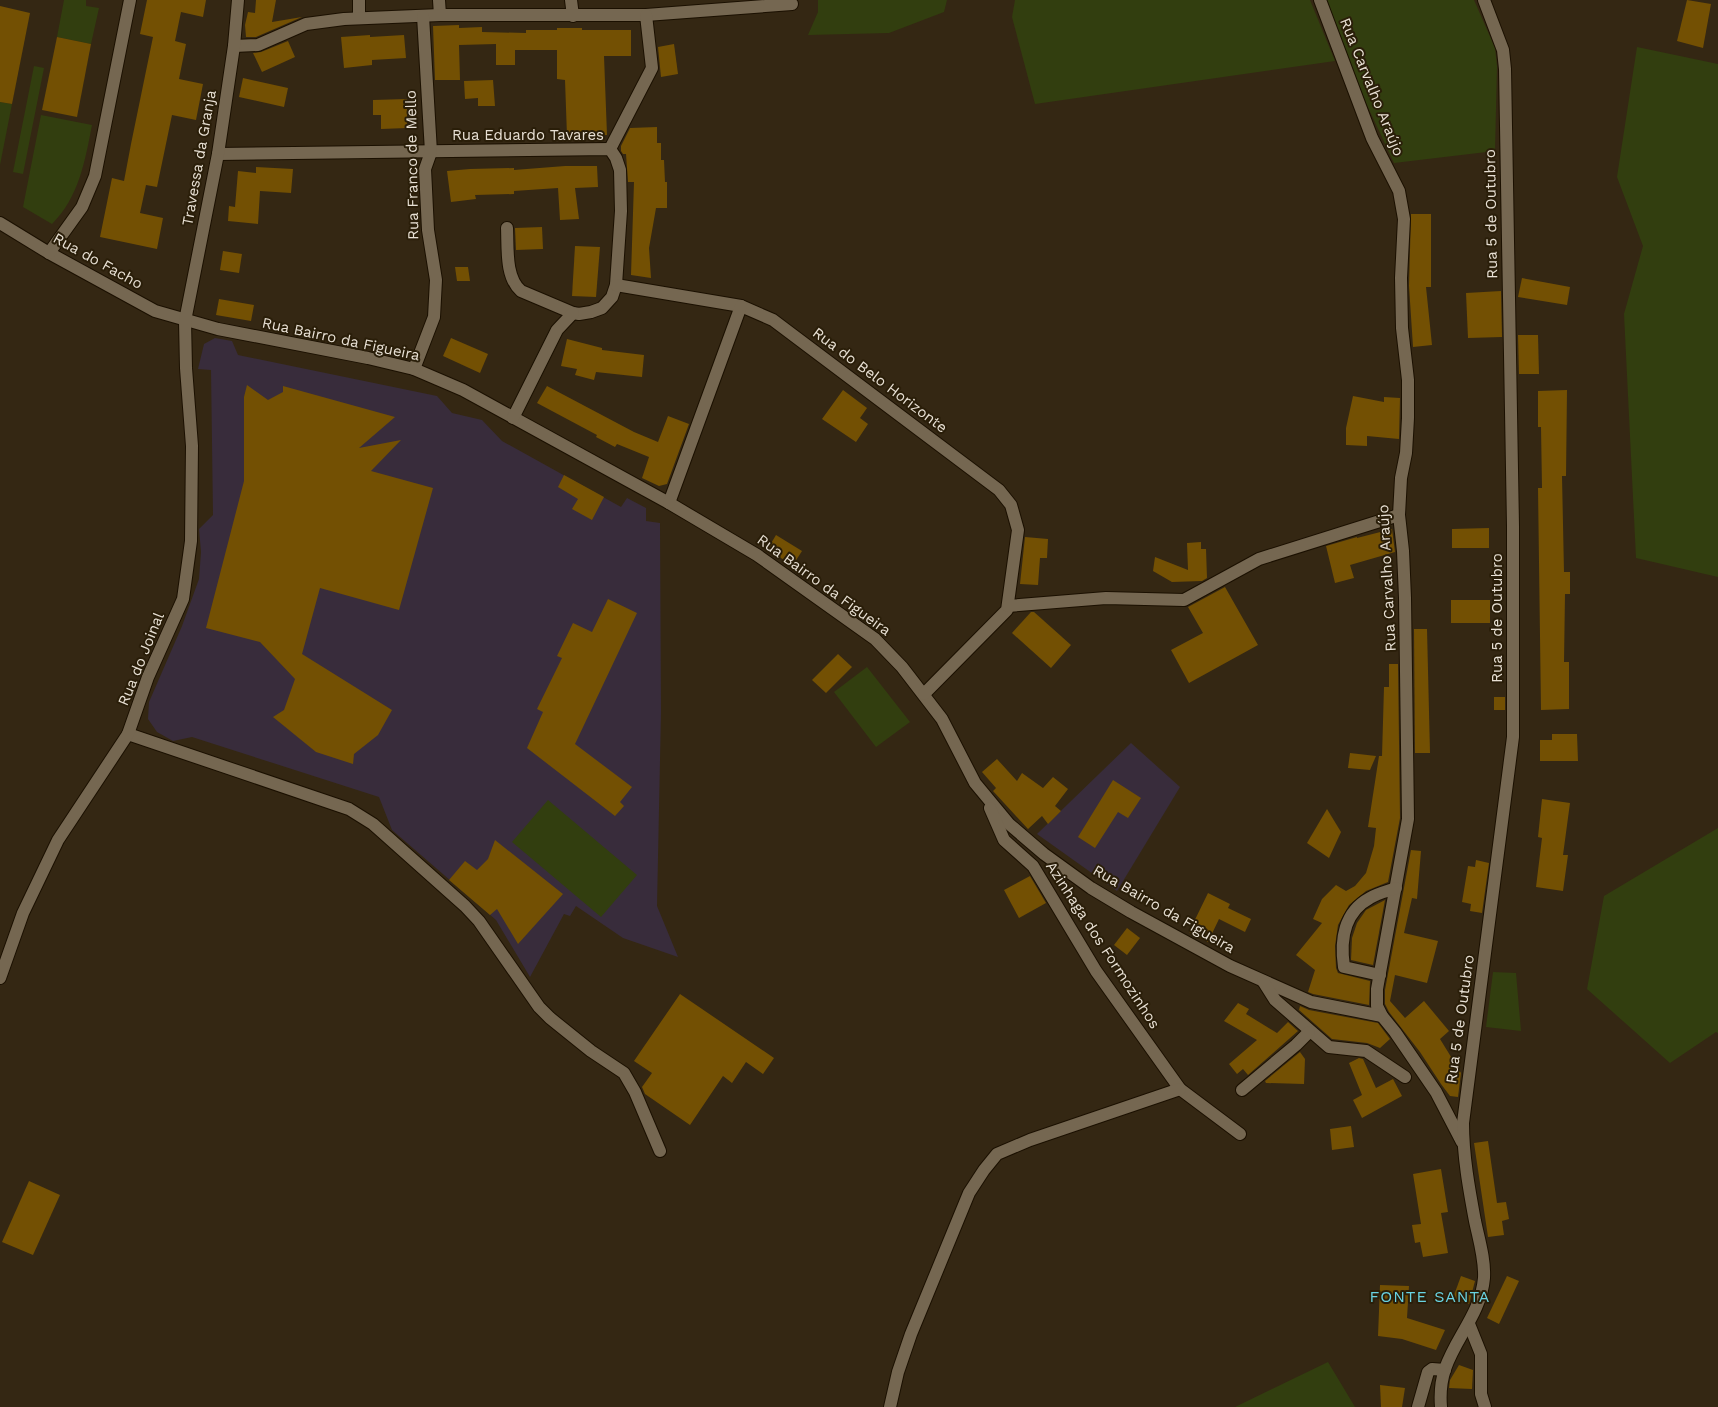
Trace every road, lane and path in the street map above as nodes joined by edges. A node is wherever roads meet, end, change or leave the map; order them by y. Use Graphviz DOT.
graph roads {
  1 [pos="130,0"];
  2 [pos="238,0"];
  3 [pos="359,0"];
  4 [pos="439,0"];
  5 [pos="572,0"];
  6 [pos="1320,0"];
  7 [pos="1484,0"];
  8 [pos="785,6"];
  9 [pos="440,15"];
  10 [pos="646,15"];
  11 [pos="423,16"];
  12 [pos="573,16"];
  13 [pos="359,18"];
  14 [pos="234,46"];
  15 [pos="610,149"];
  16 [pos="431,152"];
  17 [pos="218,154"];
  18 [pos="0,223"];
  19 [pos="507,228"];
  20 [pos="49,252"];
  21 [pos="616,285"];
  22 [pos="741,306"];
  23 [pos="573,313"];
  24 [pos="184,321"];
  25 [pos="414,369"];
  26 [pos="513,418"];
  27 [pos="669,503"];
  28 [pos="1398,515"];
  29 [pos="1008,606"];
  30 [pos="924,694"];
  31 [pos="128,734"];
  32 [pos="984,795"];
  33 [pos="1396,888"];
  34 [pos="1380,975"];
  35 [pos="0,978"];
  36 [pos="1263,981"];
  37 [pos="1382,1016"];
  38 [pos="1309,1032"];
  39 [pos="1405,1077"];
  40 [pos="1180,1090"];
  41 [pos="1242,1090"];
  42 [pos="1240,1134"];
  43 [pos="1463,1144"];
  44 [pos="660,1151"];
  45 [pos="1469,1324"];
  46 [pos="1445,1370"];
  47 [pos="890,1407"];
  48 [pos="1418,1407"];
  49 [pos="1441,1407"];
  50 [pos="1485,1407"];
  1 -- 20 [label="street"];
  2 -- 14 [label="street, Travessa da Granja"];
  3 -- 13 [label="street"];
  4 -- 9 [label="street"];
  5 -- 12 [label="street"];
  6 -- 28 [label="street, Rua Carvalho Araújo"];
  7 -- 43 [label="street, Rua 5 de Outubro"];
  8 -- 10 [label="street"];
  9 -- 11 [label="street"];
  9 -- 12 [label="street"];
  10 -- 12 [label="street"];
  10 -- 15 [label="street"];
  11 -- 13 [label="street"];
  11 -- 16 [label="street, Rua Franco de Mello"];
  13 -- 14 [label="street"];
  14 -- 17 [label="street, Travessa da Granja"];
  15 -- 16 [label="street, Rua Eduardo Tavares"];
  15 -- 21 [label="street, Rua Eduardo Tavares"];
  16 -- 17 [label="street, Rua Eduardo Tavares"];
  16 -- 25 [label="street, Rua Franco de Mello"];
  17 -- 24 [label="street, Travessa da Granja"];
  18 -- 20 [label="street, Rua do Facho"];
  19 -- 23 [label="street"];
  20 -- 24 [label="street, Rua do Facho"];
  21 -- 22 [label="street, Rua do Belo Horizonte"];
  21 -- 23 [label="street, Rua Eduardo Tavares"];
  22 -- 27 [label="street"];
  22 -- 29 [label="street, Rua do Belo Horizonte"];
  23 -- 26 [label="street"];
  24 -- 25 [label="street, Rua Bairro da Figueira"];
  24 -- 31 [label="street, Rua do Joinal"];
  25 -- 26 [label="street, Rua Bairro da Figueira"];
  26 -- 27 [label="street, Rua Bairro da Figueira"];
  27 -- 30 [label="street, Rua Bairro da Figueira"];
  28 -- 29 [label="street"];
  28 -- 33 [label="street, Rua Carvalho Araújo"];
  29 -- 30 [label="street"];
  30 -- 32 [label="street, Rua Bairro da Figueira"];
  31 -- 35 [label="street, Rua do Joinal"];
  31 -- 44 [label="street"];
  32 -- 36 [label="street, Rua Bairro da Figueira"];
  32 -- 40 [label="street, Azinhaga dos Formozinhos"];
  33 -- 34 [label="street, Rua Carvalho Araújo"];
  33 -- 34 [label="street"];
  34 -- 37 [label="street, Rua Carvalho Araújo"];
  36 -- 37 [label="street, Rua Bairro da Figueira"];
  36 -- 38 [label="street"];
  37 -- 43 [label="street, Rua Carvalho Araújo"];
  38 -- 39 [label="street"];
  38 -- 41 [label="street"];
  40 -- 42 [label="street, Azinhaga dos Formozinhos"];
  40 -- 47 [label="street"];
  43 -- 45 [label="street, Rua 5 de Outubro"];
  45 -- 46 [label="street, Rua 5 de Outubro"];
  45 -- 50 [label="street"];
  46 -- 48 [label="street"];
  46 -- 49 [label="street, Rua 5 de Outubro"];
}
